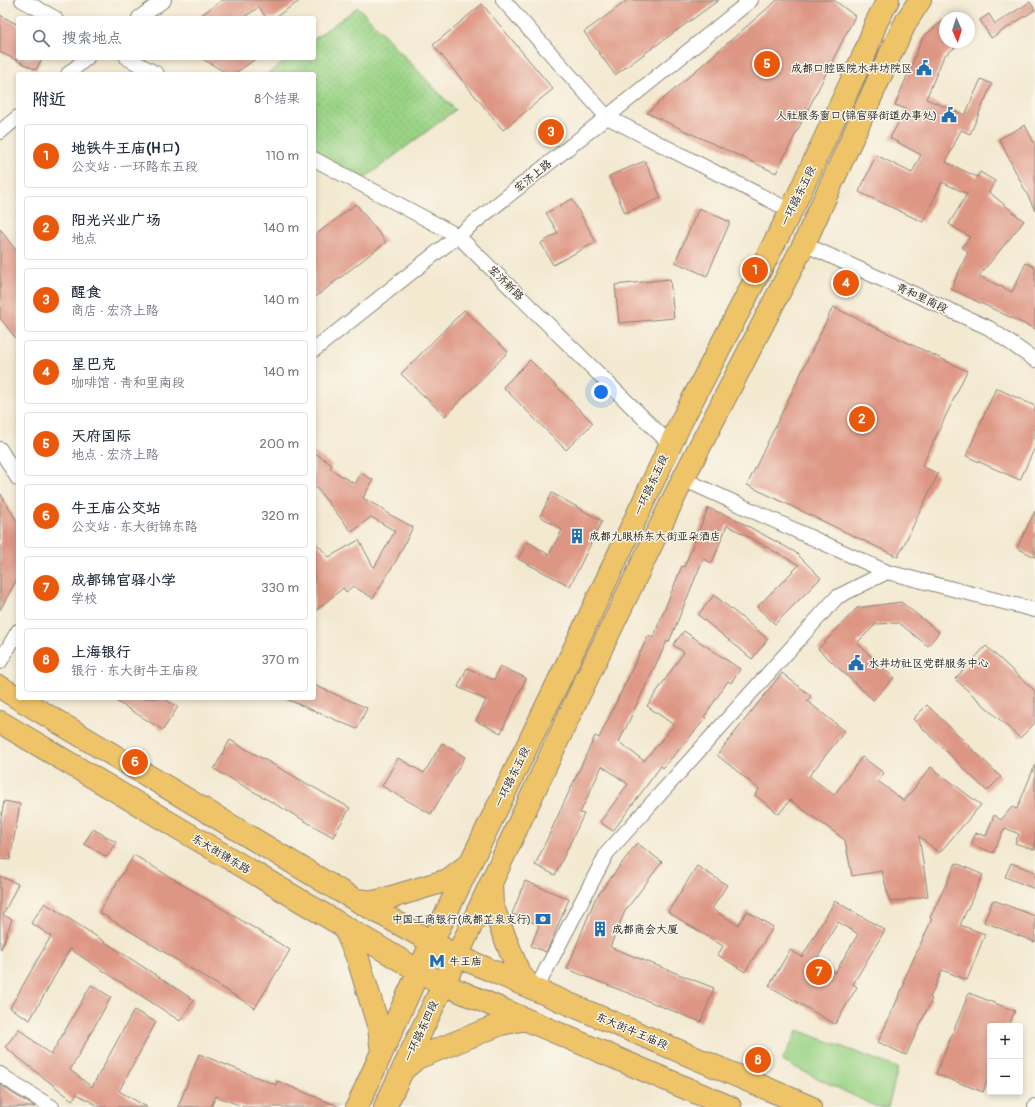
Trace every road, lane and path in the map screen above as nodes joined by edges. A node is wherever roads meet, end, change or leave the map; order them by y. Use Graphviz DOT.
graph roads {
  1 [pos="22,0"];
  2 [pos="164,0"];
  3 [pos="503,0"];
  4 [pos="751,0"];
  5 [pos="920,0"];
  6 [pos="886,1"];
  7 [pos="51,16"];
  8 [pos="142,16"];
  9 [pos="85,60"];
  10 [pos="131,60"];
  11 [pos="70,72"];
  12 [pos="153,72"];
  13 [pos="607,117"];
  14 [pos="16,119"];
  15 [pos="0,132"];
  16 [pos="316,160"];
  17 [pos="792,211"];
  18 [pos="458,236"];
  19 [pos="804,244"];
  20 [pos="316,348"];
  21 [pos="1035,360"];
  22 [pos="670,444"];
  23 [pos="0,450"];
  24 [pos="16,476"];
  25 [pos="683,479"];
  26 [pos="886,572"];
  27 [pos="1035,610"];
  28 [pos="16,634"];
  29 [pos="0,662"];
  30 [pos="0,687"];
  31 [pos="16,697"];
  32 [pos="21,700"];
  33 [pos="2,726"];
  34 [pos="470,864"];
  35 [pos="491,883"];
  36 [pos="356,900"];
  37 [pos="344,927"];
  38 [pos="432,942"];
  39 [pos="457,956"];
  40 [pos="419,972"];
  41 [pos="443,984"];
  42 [pos="533,988"];
  43 [pos="525,1019"];
  44 [pos="382,1052"];
  45 [pos="402,1070"];
  46 [pos="0,1074"];
  47 [pos="808,1106"];
  48 [pos="52,1107"];
  49 [pos="357,1107"];
  50 [pos="385,1107"];
  51 [pos="730,1107"];
  1 -- 7 [label="street"];
  2 -- 8 [label="street"];
  3 -- 13 [label="street"];
  4 -- 13 [label="street, 宏济上路"];
  5 -- 19 [label="main road"];
  6 -- 17 [label="main road, 一环路东五段"];
  9 -- 11 [label="street"];
  10 -- 12 [label="street"];
  13 -- 17 [label="street"];
  13 -- 18 [label="street, 宏济上路"];
  14 -- 15 [label="street"];
  16 -- 18 [label="street, 宏济新路"];
  17 -- 22 [label="main road, 一环路东五段"];
  18 -- 20 [label="street, 宏济上路"];
  18 -- 22 [label="street, 宏济新路"];
  19 -- 21 [label="street, 青和里南段"];
  19 -- 25 [label="main road"];
  22 -- 34 [label="main road, 一环路东五段"];
  23 -- 24 [label="street"];
  25 -- 26 [label="street"];
  25 -- 35 [label="main road"];
  26 -- 27 [label="street"];
  26 -- 42 [label="street"];
  28 -- 29 [label="street"];
  30 -- 31 [label="main road"];
  32 -- 36 [label="main road"];
  33 -- 37 [label="main road, 东大街锦东路"];
  34 -- 36 [label="main road"];
  34 -- 38 [label="main road, 一环路东五段"];
  35 -- 39 [label="main road"];
  35 -- 42 [label="main road"];
  36 -- 38 [label="main road"];
  37 -- 40 [label="main road, 东大街锦东路"];
  37 -- 44 [label="main road"];
  38 -- 39 [label="main road"];
  38 -- 40 [label="main road, 一环路东五段"];
  39 -- 41 [label="main road, 一环路东四段"];
  39 -- 42 [label="main road, 东大街牛王庙段"];
  40 -- 41 [label="main road, 东大街锦东路"];
  40 -- 44 [label="main road"];
  41 -- 43 [label="main road"];
  41 -- 45 [label="main road, 一环路东四段"];
  42 -- 47 [label="main road, 东大街牛王庙段"];
  43 -- 45 [label="main road"];
  43 -- 51 [label="main road"];
  44 -- 49 [label="main road"];
  45 -- 50 [label="main road, 一环路东四段"];
  46 -- 48 [label="street"];
}
